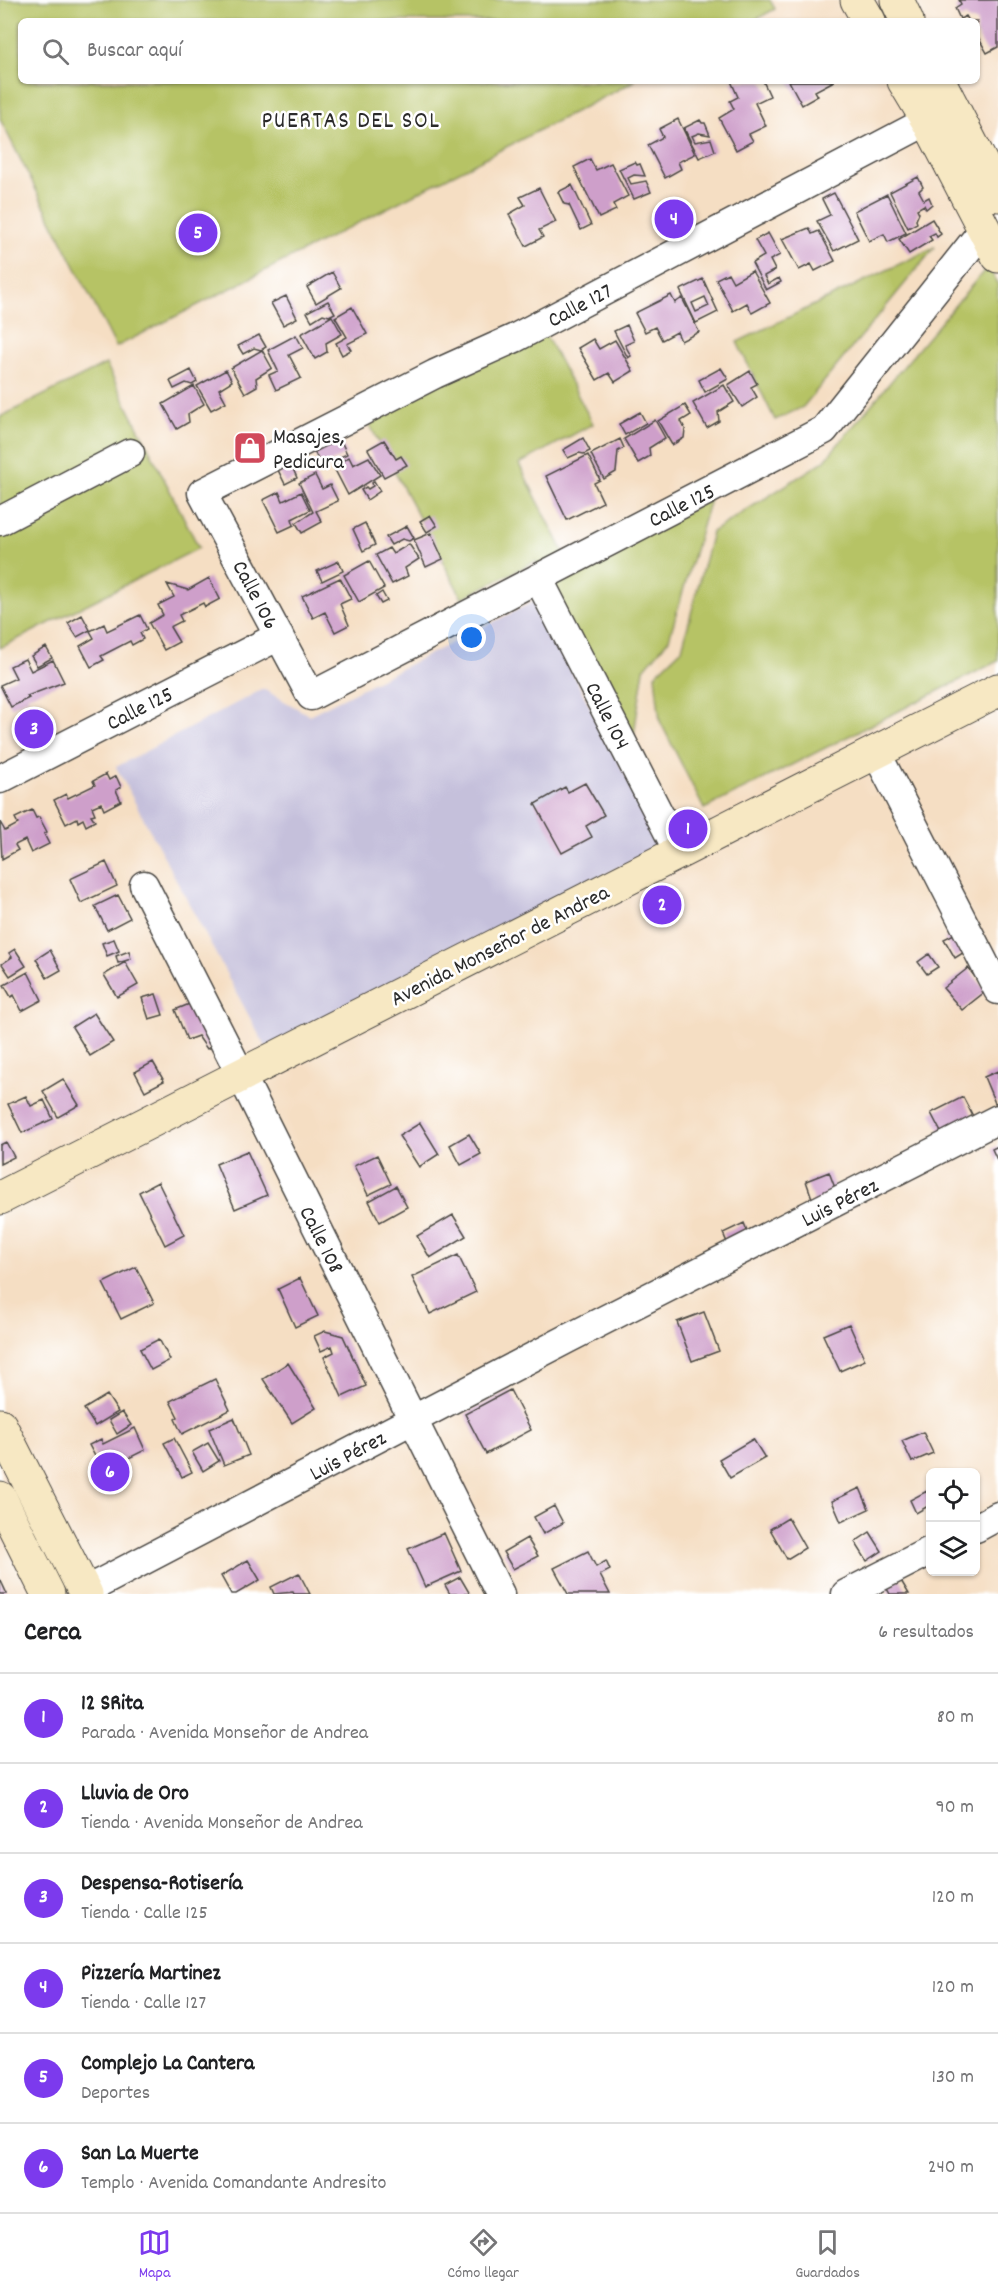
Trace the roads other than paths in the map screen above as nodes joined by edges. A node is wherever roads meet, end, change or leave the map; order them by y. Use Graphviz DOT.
graph roads {
  1 [pos="857,0"];
  2 [pos="897,0"];
  3 [pos="867,18"];
  4 [pos="906,18"];
  5 [pos="909,84"];
  6 [pos="940,103"];
  7 [pos="998,195"];
  8 [pos="991,243"];
  9 [pos="129,453"];
  10 [pos="202,493"];
  11 [pos="0,521"];
  12 [pos="538,578"];
  13 [pos="279,636"];
  14 [pos="998,690"];
  15 [pos="310,696"];
  16 [pos="876,752"];
  17 [pos="0,779"];
  18 [pos="679,853"];
  19 [pos="144,885"];
  20 [pos="998,990"];
  21 [pos="241,1075"];
  22 [pos="998,1119"];
  23 [pos="0,1198"];
  24 [pos="413,1420"];
  25 [pos="0,1425"];
  26 [pos="0,1498"];
  27 [pos="998,1516"];
  28 [pos="980,1525"];
  29 [pos="926,1553"];
  30 [pos="86,1593"];
  31 [pos="48,1594"];
  32 [pos="500,1594"];
  33 [pos="846,1594"];
  1 -- 3 [label="main road"];
  2 -- 4 [label="main road"];
  5 -- 6 [label="main road"];
  6 -- 7 [label="main road"];
  6 -- 8 [label="main road"];
  6 -- 10 [label="street, Calle 127"];
  8 -- 12 [label="street, Calle 125"];
  9 -- 11 [label="street"];
  10 -- 13 [label="street, Calle 106"];
  12 -- 15 [label="street, Calle 125"];
  12 -- 18 [label="street, Calle 104"];
  13 -- 15 [label="street, Calle 106"];
  13 -- 17 [label="street, Calle 125"];
  14 -- 16 [label="main road, Avenida Monseñor de Andrea"];
  16 -- 18 [label="main road, Avenida Monseñor de Andrea"];
  16 -- 20 [label="street"];
  18 -- 21 [label="main road, Avenida Monseñor de Andrea"];
  19 -- 21 [label="street, Calle 108"];
  21 -- 23 [label="main road, Avenida Monseñor de Andrea"];
  21 -- 24 [label="street, Calle 108"];
  22 -- 24 [label="street, Luis Pérez"];
  24 -- 30 [label="street, Luis Pérez"];
  24 -- 32 [label="street, Calle 108"];
  25 -- 30 [label="main road"];
  26 -- 31 [label="main road"];
  27 -- 28 [label="street"];
  29 -- 33 [label="street"];
}
